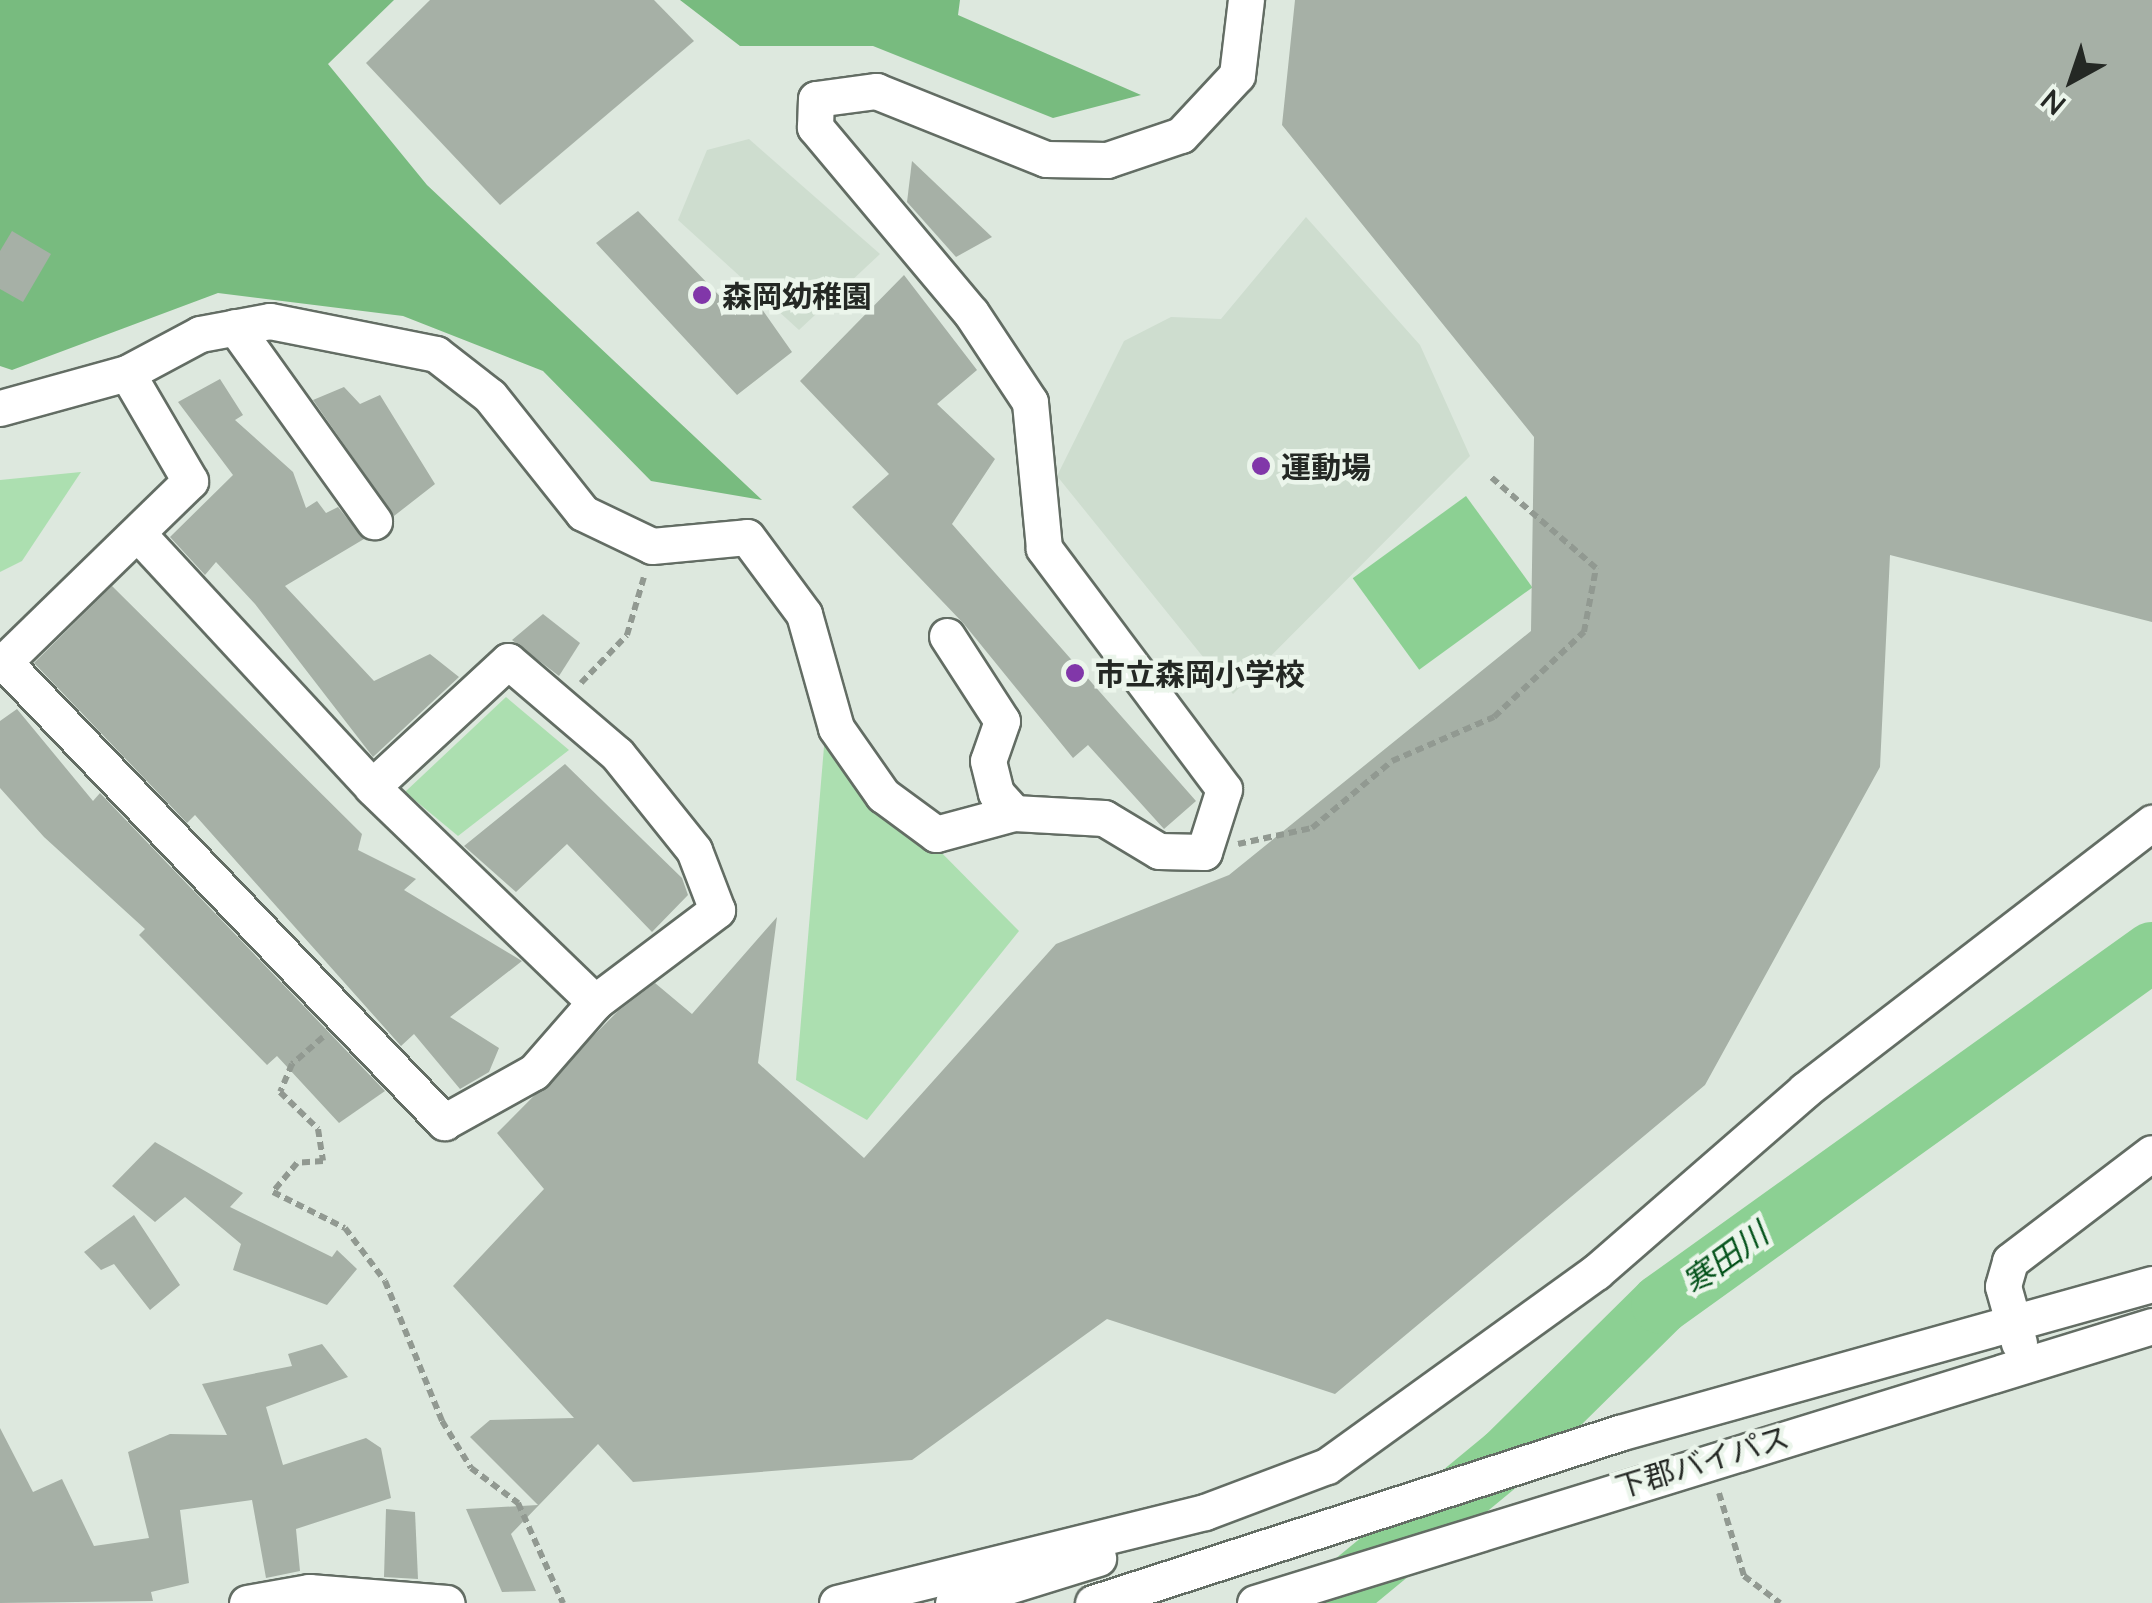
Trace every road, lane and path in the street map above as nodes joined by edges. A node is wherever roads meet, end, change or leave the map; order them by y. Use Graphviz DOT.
graph roads {
  1 [pos="1246,0"];
  2 [pos="236,328"];
  3 [pos="127,373"];
  4 [pos="0,408"];
  5 [pos="1490,477"];
  6 [pos="374,521"];
  7 [pos="138,534"];
  8 [pos="652,546"];
  9 [pos="947,636"];
  10 [pos="559,705"];
  11 [pos="372,787"];
  12 [pos="1014,813"];
  13 [pos="2152,823"];
  14 [pos="1204,852"];
  15 [pos="595,1002"];
  16 [pos="348,1020"];
  17 [pos="2152,1153"];
  18 [pos="2152,1284"];
  19 [pos="2014,1324"];
  20 [pos="2152,1326"];
  21 [pos="2025,1363"];
  22 [pos="1710,1458"];
  23 [pos="1204,1512"];
  24 [pos="247,1603"];
  25 [pos="448,1603"];
  26 [pos="563,1603"];
  27 [pos="838,1603"];
  28 [pos="952,1603"];
  29 [pos="1094,1603"];
  30 [pos="1255,1603"];
  31 [pos="1780,1603"];
  1 -- 14 [label="street"];
  2 -- 3 [label="street"];
  2 -- 6 [label="street"];
  2 -- 8 [label="street"];
  3 -- 4 [label="street"];
  3 -- 7 [label="street"];
  5 -- 14 [label="path"];
  7 -- 11 [label="street"];
  7 -- 16 [label="street"];
  8 -- 10 [label="path"];
  8 -- 12 [label="street"];
  9 -- 12 [label="street"];
  10 -- 11 [label="street"];
  10 -- 15 [label="street"];
  11 -- 15 [label="street"];
  12 -- 14 [label="street"];
  13 -- 23 [label="street"];
  15 -- 16 [label="street"];
  16 -- 26 [label="path"];
  17 -- 19 [label="street"];
  18 -- 19 [label="street"];
  19 -- 21 [label="street"];
  19 -- 29 [label="street"];
  20 -- 21 [label="street, 下郡バイパス"];
  21 -- 22 [label="street, 下郡バイパス"];
  22 -- 30 [label="street, 下郡バイパス"];
  22 -- 31 [label="path"];
  23 -- 27 [label="street"];
  23 -- 28 [label="street"];
  24 -- 25 [label="street"];
}
